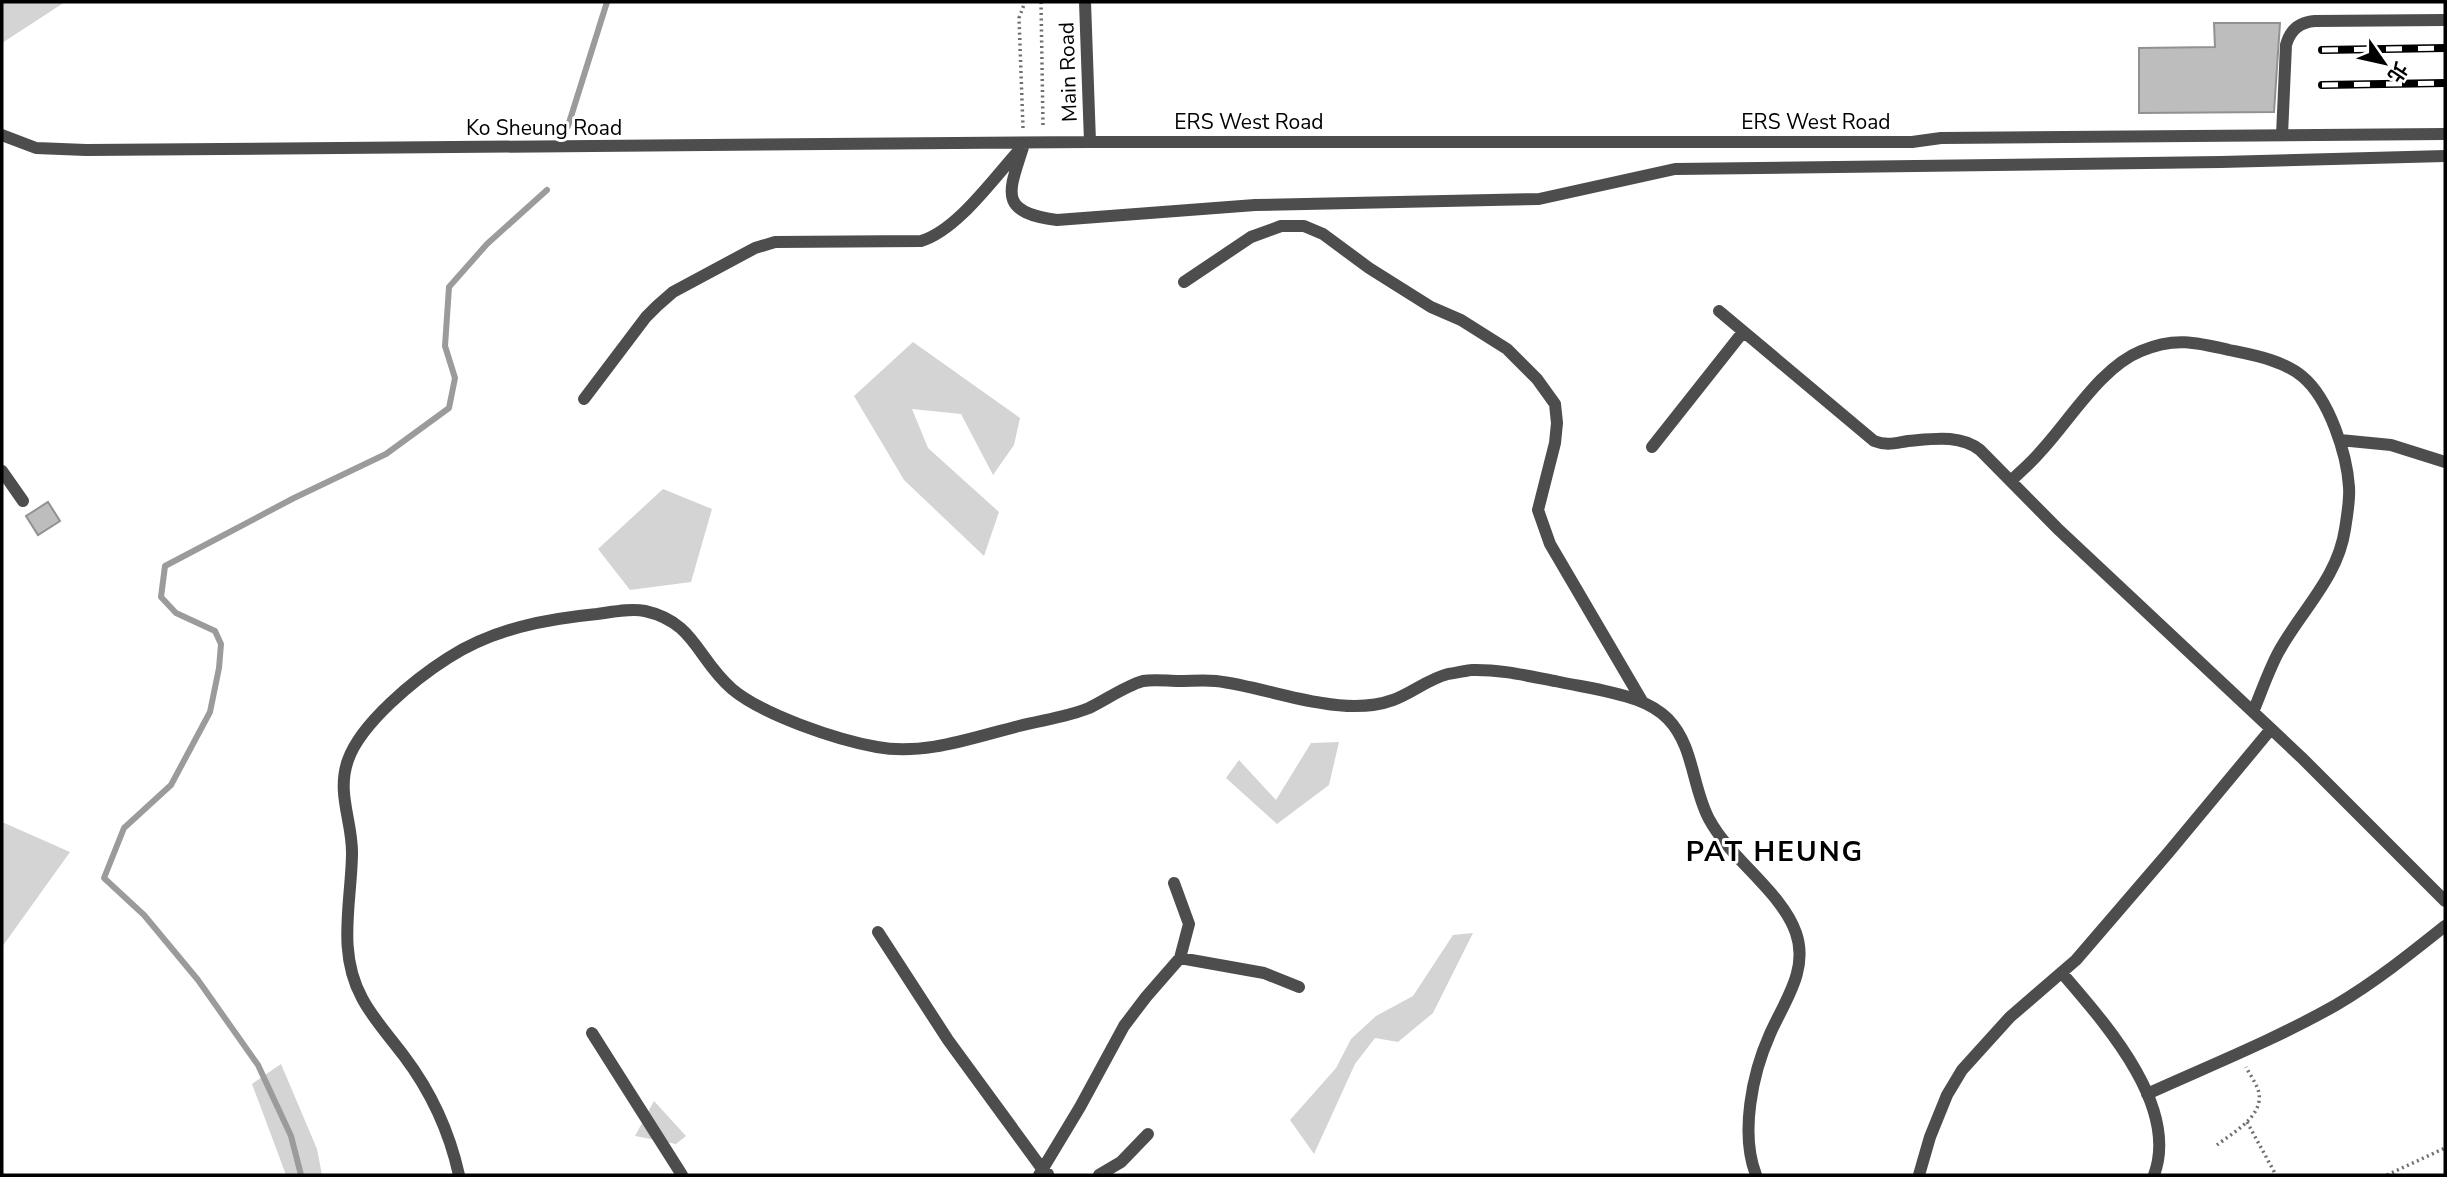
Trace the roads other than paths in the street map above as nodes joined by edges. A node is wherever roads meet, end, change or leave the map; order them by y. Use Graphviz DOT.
graph roads {
  1 [pos="1085,2"];
  2 [pos="2445,20"];
  3 [pos="2445,134"];
  4 [pos="2,135"];
  5 [pos="2282,135"];
  6 [pos="1090,142"];
  7 [pos="1024,144"];
  8 [pos="2445,156"];
  9 [pos="1184,282"];
  10 [pos="1719,311"];
  11 [pos="1743,332"];
  12 [pos="584,400"];
  13 [pos="2340,440"];
  14 [pos="1652,447"];
  15 [pos="2445,462"];
  16 [pos="2,471"];
  17 [pos="2011,481"];
  18 [pos="23,501"];
  19 [pos="1642,701"];
  20 [pos="2253,712"];
  21 [pos="2271,729"];
  22 [pos="1174,883"];
  23 [pos="2445,901"];
  24 [pos="2445,926"];
  25 [pos="878,932"];
  26 [pos="1180,958"];
  27 [pos="2062,973"];
  28 [pos="1299,987"];
  29 [pos="592,1033"];
  30 [pos="2147,1094"];
  31 [pos="1148,1134"];
  32 [pos="1044,1173"];
  33 [pos="459,1175"];
  34 [pos="682,1175"];
  35 [pos="1099,1175"];
  36 [pos="1756,1175"];
  37 [pos="1919,1175"];
  38 [pos="2154,1175"];
  1 -- 6 [label="street, Main Road"];
  2 -- 5 [label="street"];
  3 -- 5 [label="street, ERS West Road"];
  4 -- 7 [label="street, Ko Sheung Road"];
  5 -- 6 [label="street, ERS West Road"];
  6 -- 7 [label="street, Ko Sheung Road"];
  7 -- 8 [label="street"];
  7 -- 12 [label="street"];
  9 -- 19 [label="street"];
  10 -- 11 [label="street"];
  11 -- 14 [label="street"];
  11 -- 17 [label="street"];
  13 -- 15 [label="street"];
  13 -- 17 [label="street"];
  13 -- 20 [label="street"];
  16 -- 18 [label="street"];
  17 -- 20 [label="street"];
  19 -- 33 [label="street"];
  19 -- 36 [label="street"];
  20 -- 21 [label="street"];
  21 -- 23 [label="street"];
  21 -- 27 [label="street"];
  22 -- 26 [label="street"];
  24 -- 30 [label="street"];
  25 -- 32 [label="street"];
  26 -- 28 [label="street"];
  26 -- 32 [label="street"];
  27 -- 30 [label="street"];
  27 -- 37 [label="street"];
  29 -- 34 [label="street"];
  30 -- 38 [label="street"];
  31 -- 35 [label="street"];
}
